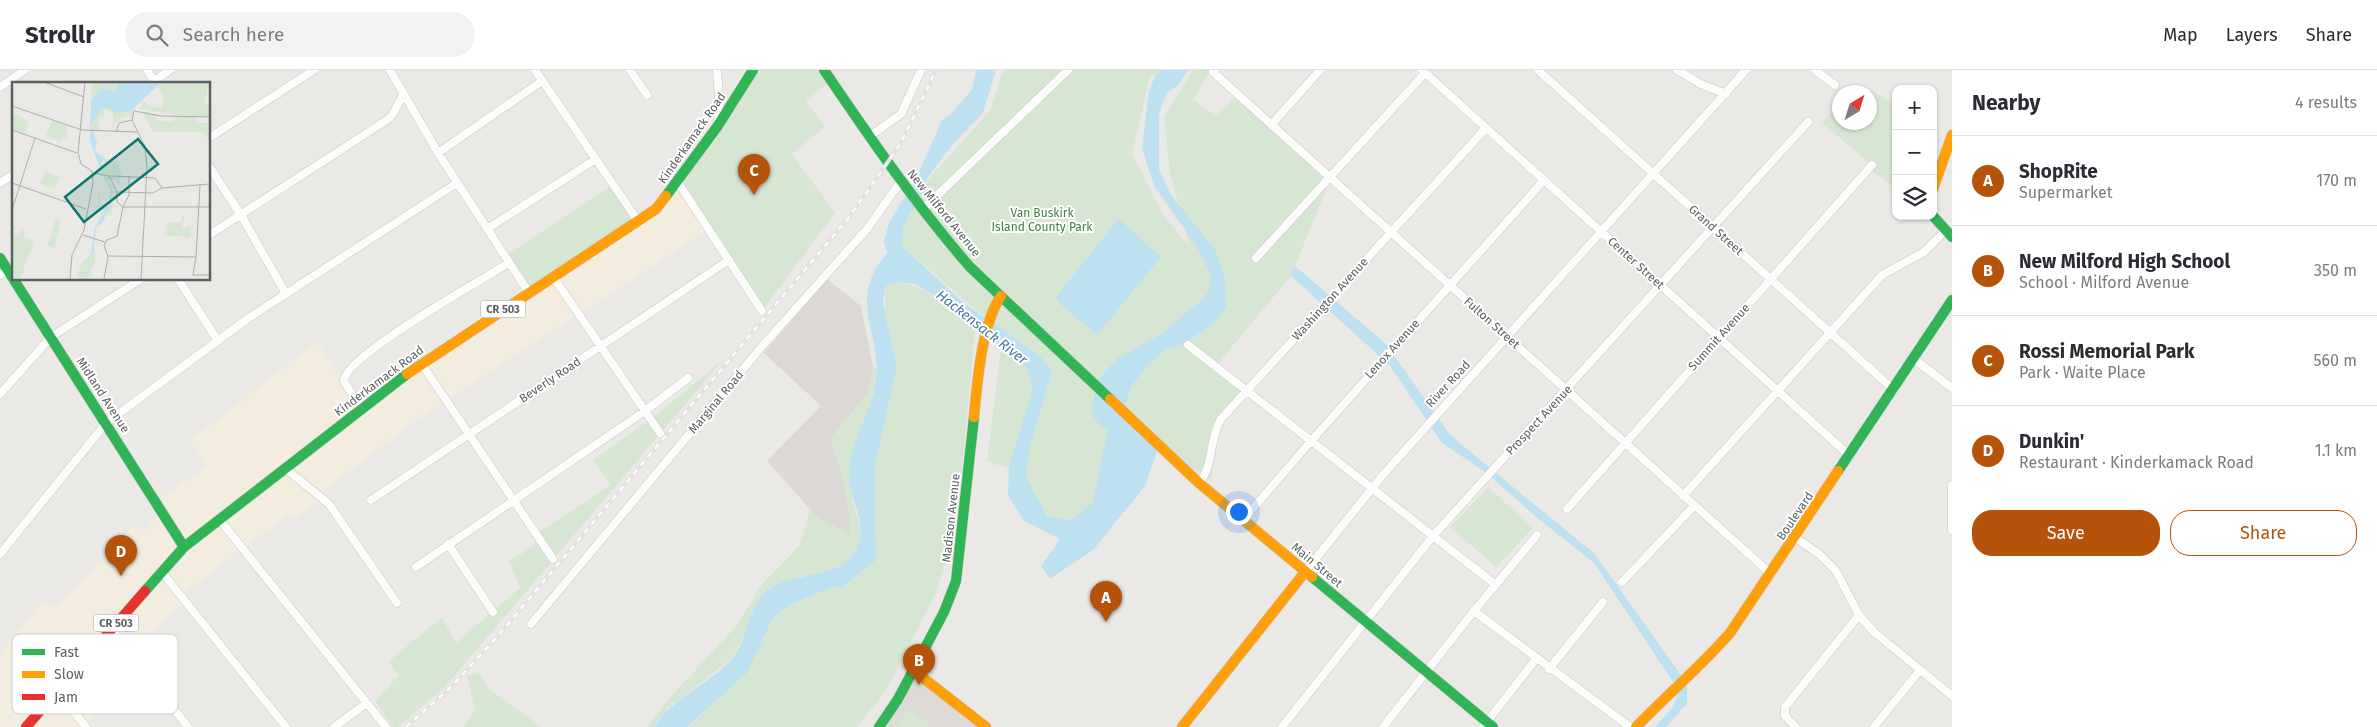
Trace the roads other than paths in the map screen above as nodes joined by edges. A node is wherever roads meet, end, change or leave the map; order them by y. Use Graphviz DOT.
graph roads {
  1 [pos="25,70"];
  2 [pos="147,70"];
  3 [pos="170,70"];
  4 [pos="314,70"];
  5 [pos="390,70"];
  6 [pos="398,70"];
  7 [pos="535,70"];
  8 [pos="630,70"];
  9 [pos="717,70"];
  10 [pos="753,70"];
  11 [pos="824,70"];
  12 [pos="921,70"];
  13 [pos="1068,70"];
  14 [pos="1320,70"];
  15 [pos="1538,70"];
  16 [pos="1677,70"];
  17 [pos="1746,70"];
  18 [pos="1815,70"];
  19 [pos="1214,71"];
  20 [pos="1423,71"];
  21 [pos="396,79"];
  22 [pos="542,81"];
  23 [pos="155,82"];
  24 [pos="1834,85"];
  25 [pos="0,87"];
  26 [pos="1726,94"];
  27 [pos="404,95"];
  28 [pos="647,95"];
  29 [pos="1808,122"];
  30 [pos="1271,125"];
  31 [pos="718,127"];
  32 [pos="1486,128"];
  33 [pos="1952,135"];
  34 [pos="870,136"];
  35 [pos="210,137"];
  36 [pos="438,153"];
  37 [pos="596,159"];
  38 [pos="1872,165"];
  39 [pos="210,168"];
  40 [pos="1654,174"];
  41 [pos="12,175"];
  42 [pos="1329,177"];
  43 [pos="1937,178"];
  44 [pos="1544,180"];
  45 [pos="677,181"];
  46 [pos="901,181"];
  47 [pos="0,183"];
  48 [pos="457,183"];
  49 [pos="923,209"];
  50 [pos="241,215"];
  51 [pos="1937,220"];
  52 [pos="638,221"];
  53 [pos="1713,227"];
  54 [pos="487,229"];
  55 [pos="1391,232"];
  56 [pos="1602,232"];
  57 [pos="1949,234"];
  58 [pos="210,235"];
  59 [pos="0,258"];
  60 [pos="1256,258"];
  61 [pos="729,260"];
  62 [pos="509,263"];
  63 [pos="7,271"];
  64 [pos="554,278"];
  65 [pos="13,280"];
  66 [pos="139,280"];
  67 [pos="179,280"];
  68 [pos="1771,280"];
  69 [pos="1661,285"];
  70 [pos="1450,286"];
  71 [pos="530,293"];
  72 [pos="286,294"];
  73 [pos="1001,296"];
  74 [pos="1952,300"];
  75 [pos="762,311"];
  76 [pos="1830,332"];
  77 [pos="51,337"];
  78 [pos="1507,338"];
  79 [pos="1719,338"];
  80 [pos="218,340"];
  81 [pos="1188,345"];
  82 [pos="600,346"];
  83 [pos="1914,359"];
  84 [pos="421,362"];
  85 [pos="688,378"];
  86 [pos="1952,388"];
  87 [pos="1566,390"];
  88 [pos="1778,390"];
  89 [pos="1894,390"];
  90 [pos="1247,391"];
  91 [pos="0,394"];
  92 [pos="361,409"];
  93 [pos="645,411"];
  94 [pos="1130,417"];
  95 [pos="106,423"];
  96 [pos="660,433"];
  97 [pos="470,434"];
  98 [pos="1311,441"];
  99 [pos="1624,442"];
  100 [pos="1850,456"];
  101 [pos="286,469"];
  102 [pos="1199,483"];
  103 [pos="1952,485"];
  104 [pos="1372,488"];
  105 [pos="1683,496"];
  106 [pos="513,499"];
  107 [pos="372,500"];
  108 [pos="1694,506"];
  109 [pos="1567,509"];
  110 [pos="219,519"];
  111 [pos="1243,520"];
  112 [pos="1952,530"];
  113 [pos="1433,536"];
  114 [pos="1537,536"];
  115 [pos="1796,538"];
  116 [pos="448,544"];
  117 [pos="184,547"];
  118 [pos="0,554"];
  119 [pos="553,559"];
  120 [pos="416,567"];
  121 [pos="161,572"];
  122 [pos="1305,572"];
  123 [pos="1771,574"];
  124 [pos="1622,582"];
  125 [pos="1496,586"];
  126 [pos="1603,602"];
  127 [pos="396,603"];
  128 [pos="1474,611"];
  129 [pos="493,612"];
  130 [pos="1860,615"];
  131 [pos="1365,622"];
  132 [pos="531,624"];
  133 [pos="110,630"];
  134 [pos="107,634"];
  135 [pos="113,634"];
  136 [pos="1536,659"];
  137 [pos="1549,669"];
  138 [pos="913,670"];
  139 [pos="1920,670"];
  140 [pos="1427,672"];
  141 [pos="1952,696"];
  142 [pos="368,704"];
  143 [pos="38,714"];
  144 [pos="76,714"];
  145 [pos="178,714"];
  146 [pos="1488,725"];
  147 [pos="26,727"];
  148 [pos="86,727"];
  149 [pos="188,727"];
  150 [pos="286,727"];
  151 [pos="334,727"];
  152 [pos="386,727"];
  153 [pos="879,727"];
  154 [pos="986,727"];
  155 [pos="1182,727"];
  156 [pos="1282,727"];
  157 [pos="1383,727"];
  158 [pos="1630,727"];
  159 [pos="1636,727"];
  160 [pos="1796,727"];
  161 [pos="1874,727"];
  1 -- 25 [label="street"];
  2 -- 23 [label="street"];
  3 -- 23 [label="street"];
  4 -- 35 [label="street"];
  5 -- 21 [label="street"];
  6 -- 21 [label="street"];
  7 -- 22 [label="street"];
  8 -- 28 [label="street"];
  9 -- 31 [label="street"];
  10 -- 31 [label="street, Kinderkamack Road / CR 503"];
  11 -- 34 [label="street, New Milford Avenue"];
  12 -- 34 [label="street"];
  13 -- 49 [label="street"];
  14 -- 30 [label="street"];
  15 -- 40 [label="street, Grand Street"];
  16 -- 26 [label="street"];
  17 -- 26 [label="street, River Road"];
  18 -- 24 [label="street"];
  19 -- 30 [label="street, Fulton Street"];
  20 -- 32 [label="street, Center Street"];
  20 -- 42 [label="street"];
  21 -- 27 [label="street"];
  22 -- 36 [label="street"];
  22 -- 37 [label="street"];
  26 -- 40 [label="street, River Road"];
  27 -- 36 [label="street"];
  27 -- 50 [label="street"];
  29 -- 53 [label="street, Prospect Avenue"];
  30 -- 42 [label="street, Fulton Street"];
  31 -- 45 [label="street, Kinderkamack Road / CR 503"];
  32 -- 44 [label="street, Center Street"];
  32 -- 55 [label="street, Washington Avenue"];
  33 -- 43 [label="street"];
  34 -- 46 [label="street, New Milford Avenue"];
  36 -- 48 [label="street"];
  37 -- 52 [label="street"];
  37 -- 54 [label="street"];
  38 -- 68 [label="street, Summit Avenue"];
  39 -- 50 [label="street"];
  40 -- 53 [label="street, Grand Street"];
  40 -- 56 [label="street, River Road"];
  41 -- 47 [label="street"];
  42 -- 55 [label="street, Fulton Street"];
  42 -- 60 [label="street"];
  44 -- 56 [label="street, Center Street"];
  44 -- 70 [label="street, Lenox Avenue"];
  45 -- 52 [label="street, Kinderkamack Road / CR 503"];
  45 -- 61 [label="street"];
  46 -- 49 [label="street, New Milford Avenue"];
  46 -- 132 [label="street, Marginal Road"];
  48 -- 54 [label="street"];
  48 -- 72 [label="street"];
  49 -- 73 [label="street, New Milford Avenue"];
  50 -- 58 [label="street"];
  50 -- 72 [label="street"];
  51 -- 57 [label="street"];
  52 -- 64 [label="street, Kinderkamack Road / CR 503"];
  53 -- 68 [label="street, Grand Street"];
  53 -- 69 [label="street, Prospect Avenue"];
  54 -- 62 [label="street"];
  55 -- 70 [label="street, Fulton Street"];
  55 -- 90 [label="street, Washington Avenue"];
  56 -- 69 [label="street, Center Street"];
  56 -- 78 [label="street, River Road"];
  57 -- 76 [label="street"];
  59 -- 63 [label="street, Midland Avenue"];
  61 -- 75 [label="street"];
  61 -- 82 [label="street, Beverly Road"];
  62 -- 71 [label="street"];
  62 -- 92 [label="street"];
  64 -- 71 [label="street, Kinderkamack Road / CR 503"];
  64 -- 82 [label="street"];
  65 -- 77 [label="street, Midland Avenue"];
  66 -- 77 [label="street"];
  67 -- 80 [label="street"];
  68 -- 76 [label="street, Grand Street"];
  68 -- 79 [label="street, Summit Avenue"];
  69 -- 79 [label="street, Center Street"];
  69 -- 87 [label="street, Prospect Avenue"];
  70 -- 78 [label="street, Fulton Street"];
  70 -- 98 [label="street, Lenox Avenue"];
  71 -- 84 [label="street, Kinderkamack Road / CR 503"];
  72 -- 80 [label="street"];
  73 -- 94 [label="street, New Milford Avenue"];
  73 -- 138 [label="street, Madison Avenue"];
  74 -- 83 [label="street, Boulevard"];
  76 -- 88 [label="street"];
  76 -- 89 [label="street, Grand Street"];
  77 -- 91 [label="street"];
  77 -- 95 [label="street, Midland Avenue"];
  78 -- 87 [label="street, Fulton Street"];
  78 -- 104 [label="street, River Road"];
  79 -- 88 [label="street, Center Street"];
  79 -- 99 [label="street, Summit Avenue"];
  80 -- 95 [label="street"];
  81 -- 90 [label="street"];
  82 -- 93 [label="street"];
  82 -- 97 [label="street, Beverly Road"];
  83 -- 86 [label="street"];
  83 -- 89 [label="street, Boulevard"];
  84 -- 92 [label="street, Kinderkamack Road / CR 503"];
  84 -- 97 [label="street"];
  85 -- 93 [label="street"];
  87 -- 99 [label="street, Fulton Street"];
  87 -- 113 [label="street, Prospect Avenue"];
  88 -- 100 [label="street, Center Street"];
  88 -- 105 [label="street"];
  89 -- 100 [label="street, Boulevard"];
  90 -- 98 [label="street"];
  90 -- 102 [label="street, Washington Avenue"];
  92 -- 101 [label="street, Kinderkamack Road / CR 503"];
  93 -- 96 [label="street"];
  93 -- 106 [label="street"];
  94 -- 102 [label="street, Main Street"];
  95 -- 117 [label="street, Midland Avenue"];
  95 -- 118 [label="street"];
  97 -- 106 [label="street"];
  97 -- 107 [label="street, Beverly Road"];
  98 -- 104 [label="street"];
  98 -- 111 [label="street, Lenox Avenue"];
  99 -- 105 [label="street, Fulton Street"];
  99 -- 109 [label="street, Summit Avenue"];
  100 -- 115 [label="street, Boulevard"];
  101 -- 110 [label="street, Kinderkamack Road / CR 503"];
  101 -- 127 [label="street"];
  102 -- 111 [label="street, Main Street"];
  103 -- 112 [label="street"];
  104 -- 113 [label="street"];
  104 -- 122 [label="street, River Road"];
  105 -- 108 [label="street, Fulton Street"];
  106 -- 116 [label="street"];
  106 -- 119 [label="street"];
  108 -- 123 [label="street, Fulton Street"];
  108 -- 124 [label="street"];
  110 -- 117 [label="street, Kinderkamack Road / CR 503"];
  110 -- 142 [label="street"];
  111 -- 122 [label="street, Main Street"];
  113 -- 125 [label="street"];
  113 -- 131 [label="street, Prospect Avenue"];
  114 -- 125 [label="street"];
  115 -- 123 [label="street, Boulevard"];
  115 -- 130 [label="street"];
  116 -- 120 [label="street"];
  116 -- 129 [label="street"];
  117 -- 121 [label="street, Kinderkamack Road / CR 503"];
  121 -- 133 [label="street, Kinderkamack Road / CR 503"];
  121 -- 150 [label="street"];
  122 -- 131 [label="street, Main Street"];
  122 -- 155 [label="street, River Road"];
  123 -- 159 [label="street, Boulevard"];
  125 -- 128 [label="street"];
  126 -- 137 [label="street"];
  128 -- 136 [label="street"];
  128 -- 140 [label="street"];
  130 -- 139 [label="street"];
  130 -- 160 [label="street"];
  131 -- 140 [label="street, Main Street"];
  131 -- 156 [label="street, Prospect Avenue"];
  133 -- 134 [label="street, Kinderkamack Road / CR 503"];
  133 -- 135 [label="street"];
  136 -- 137 [label="street"];
  136 -- 146 [label="street"];
  137 -- 158 [label="street"];
  138 -- 153 [label="street, Madison Avenue"];
  138 -- 154 [label="street"];
  139 -- 141 [label="street"];
  139 -- 161 [label="street"];
  140 -- 146 [label="street, Main Street"];
  140 -- 157 [label="street"];
  142 -- 151 [label="street"];
  142 -- 152 [label="street"];
  143 -- 147 [label="street, Kinderkamack Road / CR 503"];
  144 -- 148 [label="street"];
  145 -- 149 [label="street"];
}
